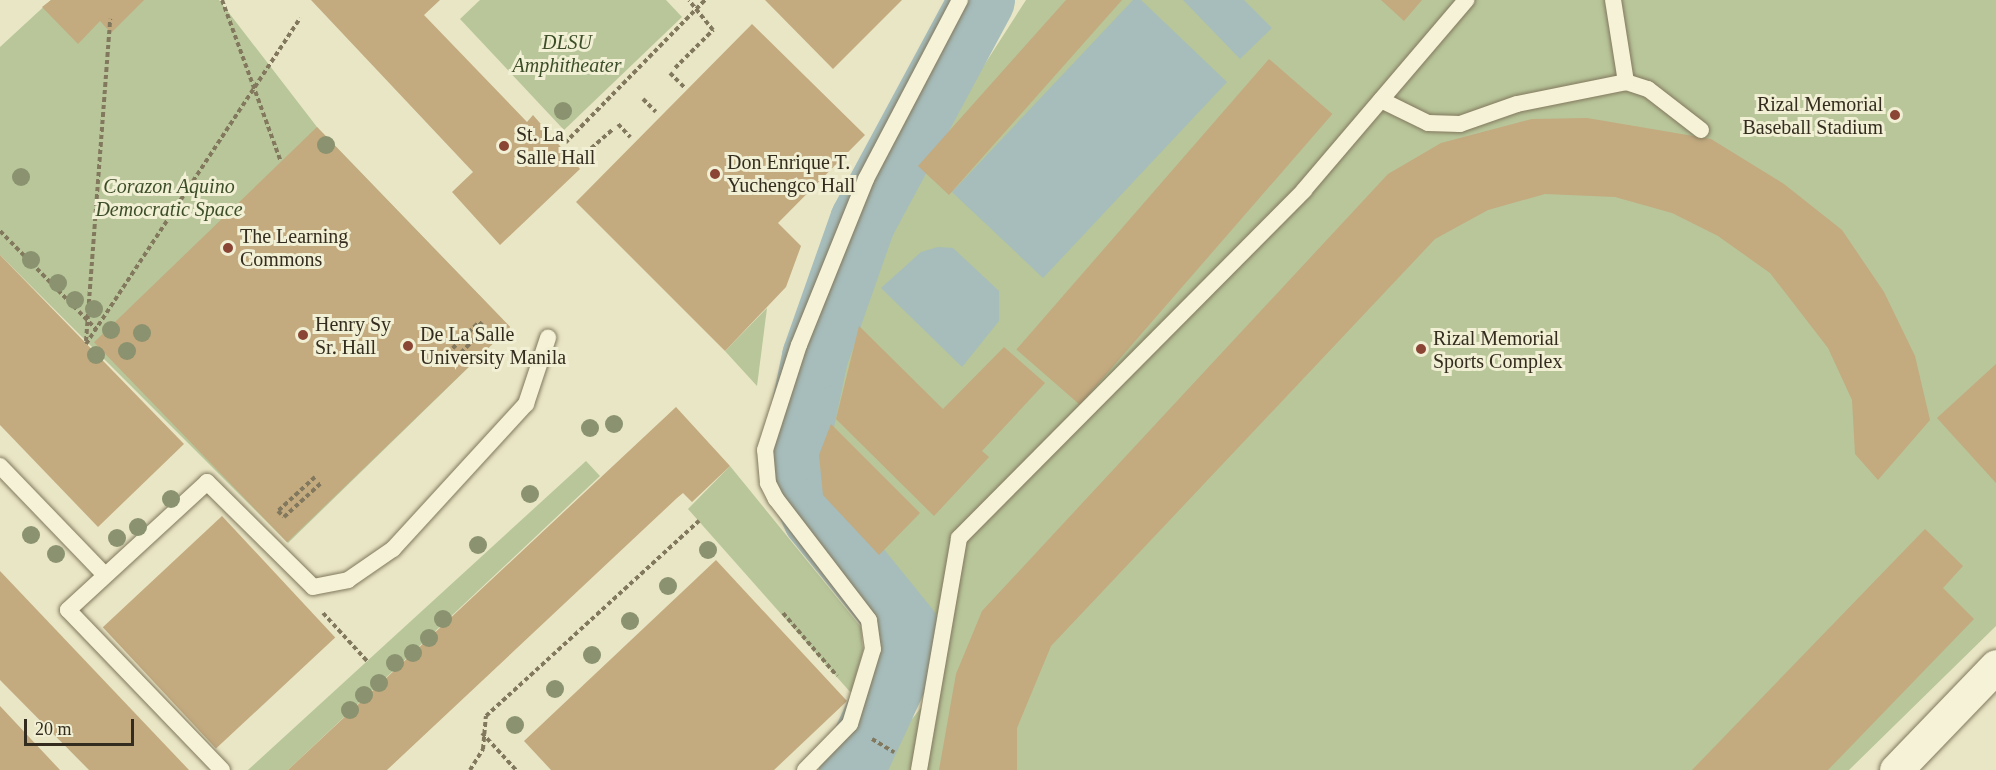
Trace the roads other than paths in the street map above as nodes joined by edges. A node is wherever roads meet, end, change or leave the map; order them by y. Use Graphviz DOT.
graph roads {
  1 [pos="960,0"];
  2 [pos="1466,0"];
  3 [pos="1614,0"];
  4 [pos="1626,82"];
  5 [pos="1381,100"];
  6 [pos="1701,130"];
  7 [pos="548,338"];
  8 [pos="0,466"];
  9 [pos="105,575"];
  10 [pos="1996,666"];
  11 [pos="222,770"];
  12 [pos="805,770"];
  13 [pos="919,770"];
  14 [pos="1896,770"];
  1 -- 12 [label="lane"];
  2 -- 5 [label="lane"];
  3 -- 4 [label="lane"];
  4 -- 5 [label="lane"];
  4 -- 6 [label="lane"];
  5 -- 13 [label="lane"];
  7 -- 9 [label="lane"];
  8 -- 9 [label="lane"];
  9 -- 11 [label="lane"];
  10 -- 14 [label="street"];
}
